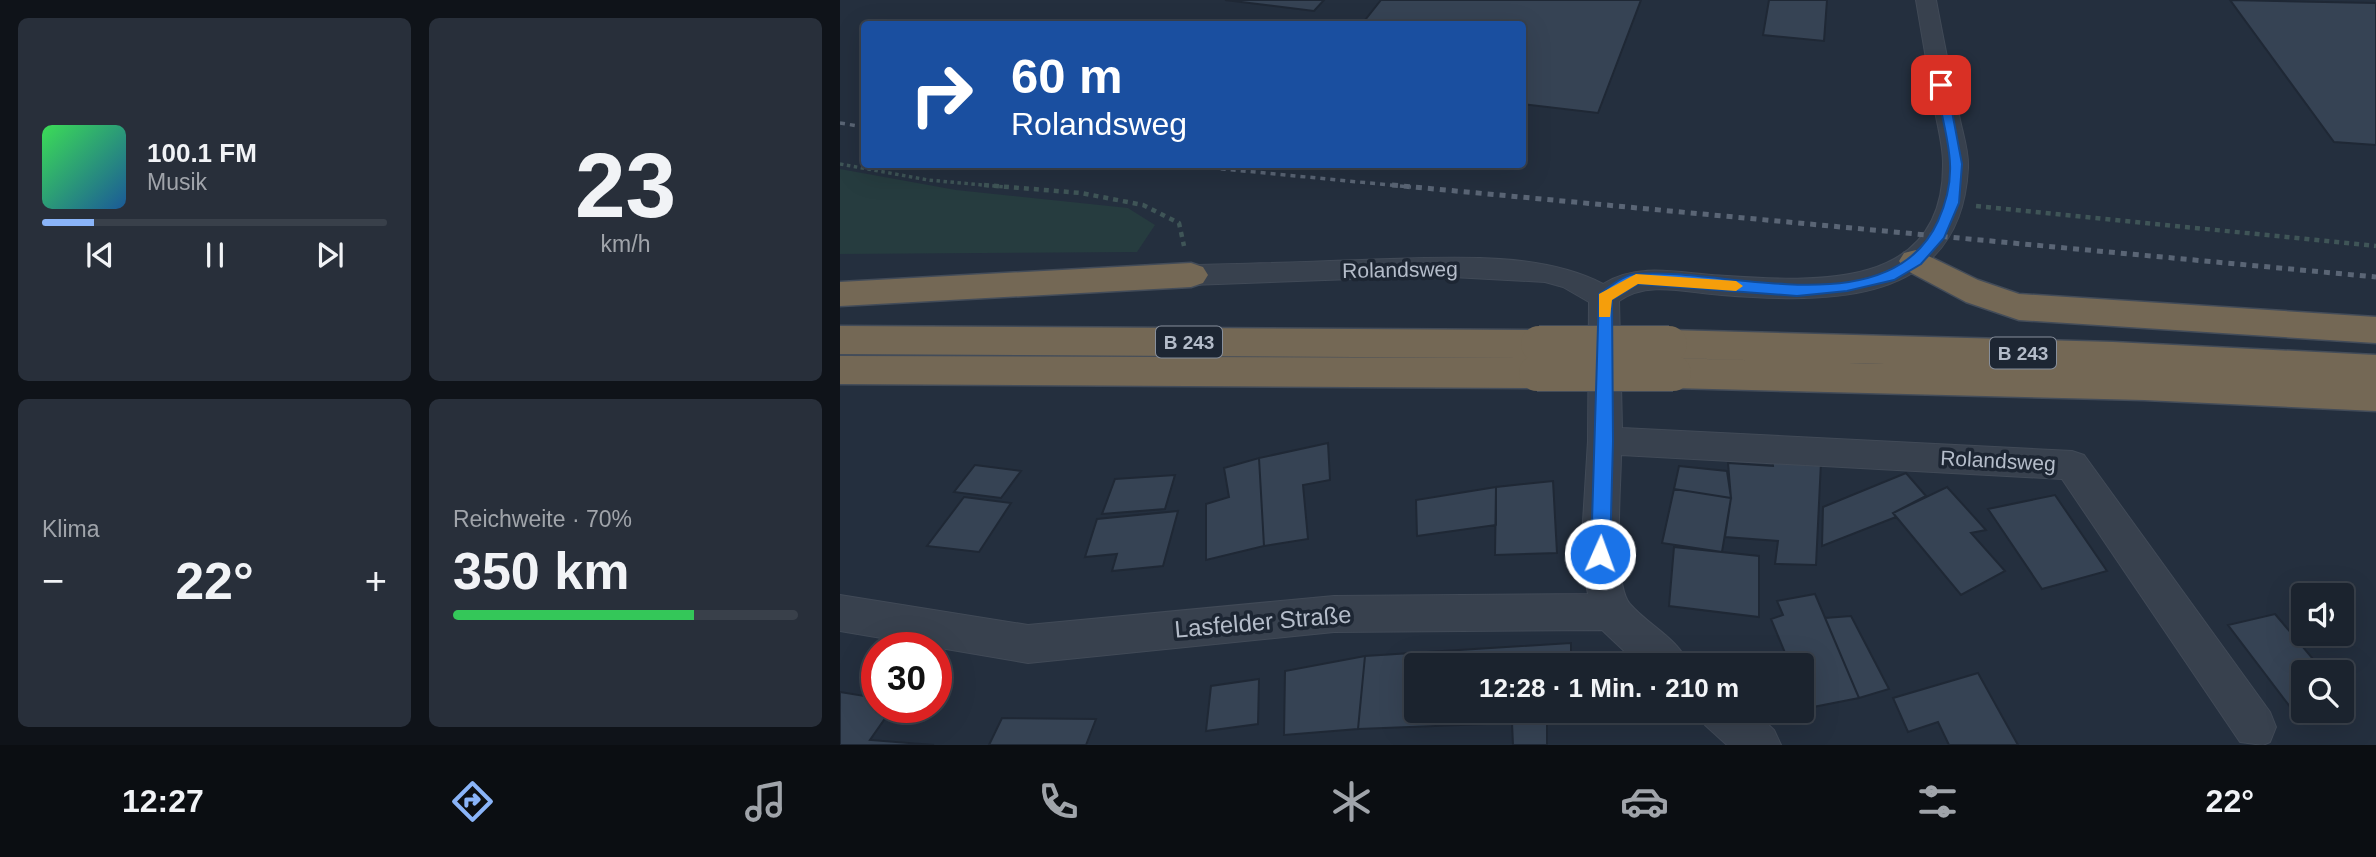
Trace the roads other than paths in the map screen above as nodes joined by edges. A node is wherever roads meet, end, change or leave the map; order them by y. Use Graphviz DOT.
graph roads {
  1 [pos="1926,0"];
  2 [pos="1916,261"];
  3 [pos="1191,275"];
  4 [pos="840,294"];
  5 [pos="1604,297"];
  6 [pos="2376,330"];
  7 [pos="840,340"];
  8 [pos="1538,358"];
  9 [pos="1671,358"];
  10 [pos="2376,369"];
  11 [pos="840,370"];
  12 [pos="2376,396"];
  13 [pos="1605,441"];
  14 [pos="1610,612"];
  15 [pos="840,613"];
  16 [pos="1656,653"];
  17 [pos="1734,723"];
  18 [pos="2255,727"];
  19 [pos="1759,745"];
  1 -- 2 [label="street"];
  2 -- 5 [label="street"];
  2 -- 6 [label="highway"];
  3 -- 4 [label="highway"];
  3 -- 5 [label="street, Rolandsweg"];
  5 -- 13 [label="street"];
  7 -- 8 [label="highway, B 243"];
  8 -- 9 [label="highway, B 243, bridge"];
  8 -- 11 [label="highway, B 243"];
  9 -- 10 [label="highway, B 243"];
  9 -- 12 [label="highway, B 243"];
  13 -- 14 [label="street"];
  13 -- 18 [label="street, Rolandsweg"];
  14 -- 15 [label="street, Lasfelder Straße"];
  14 -- 16 [label="street"];
  17 -- 19 [label="street"];
}
